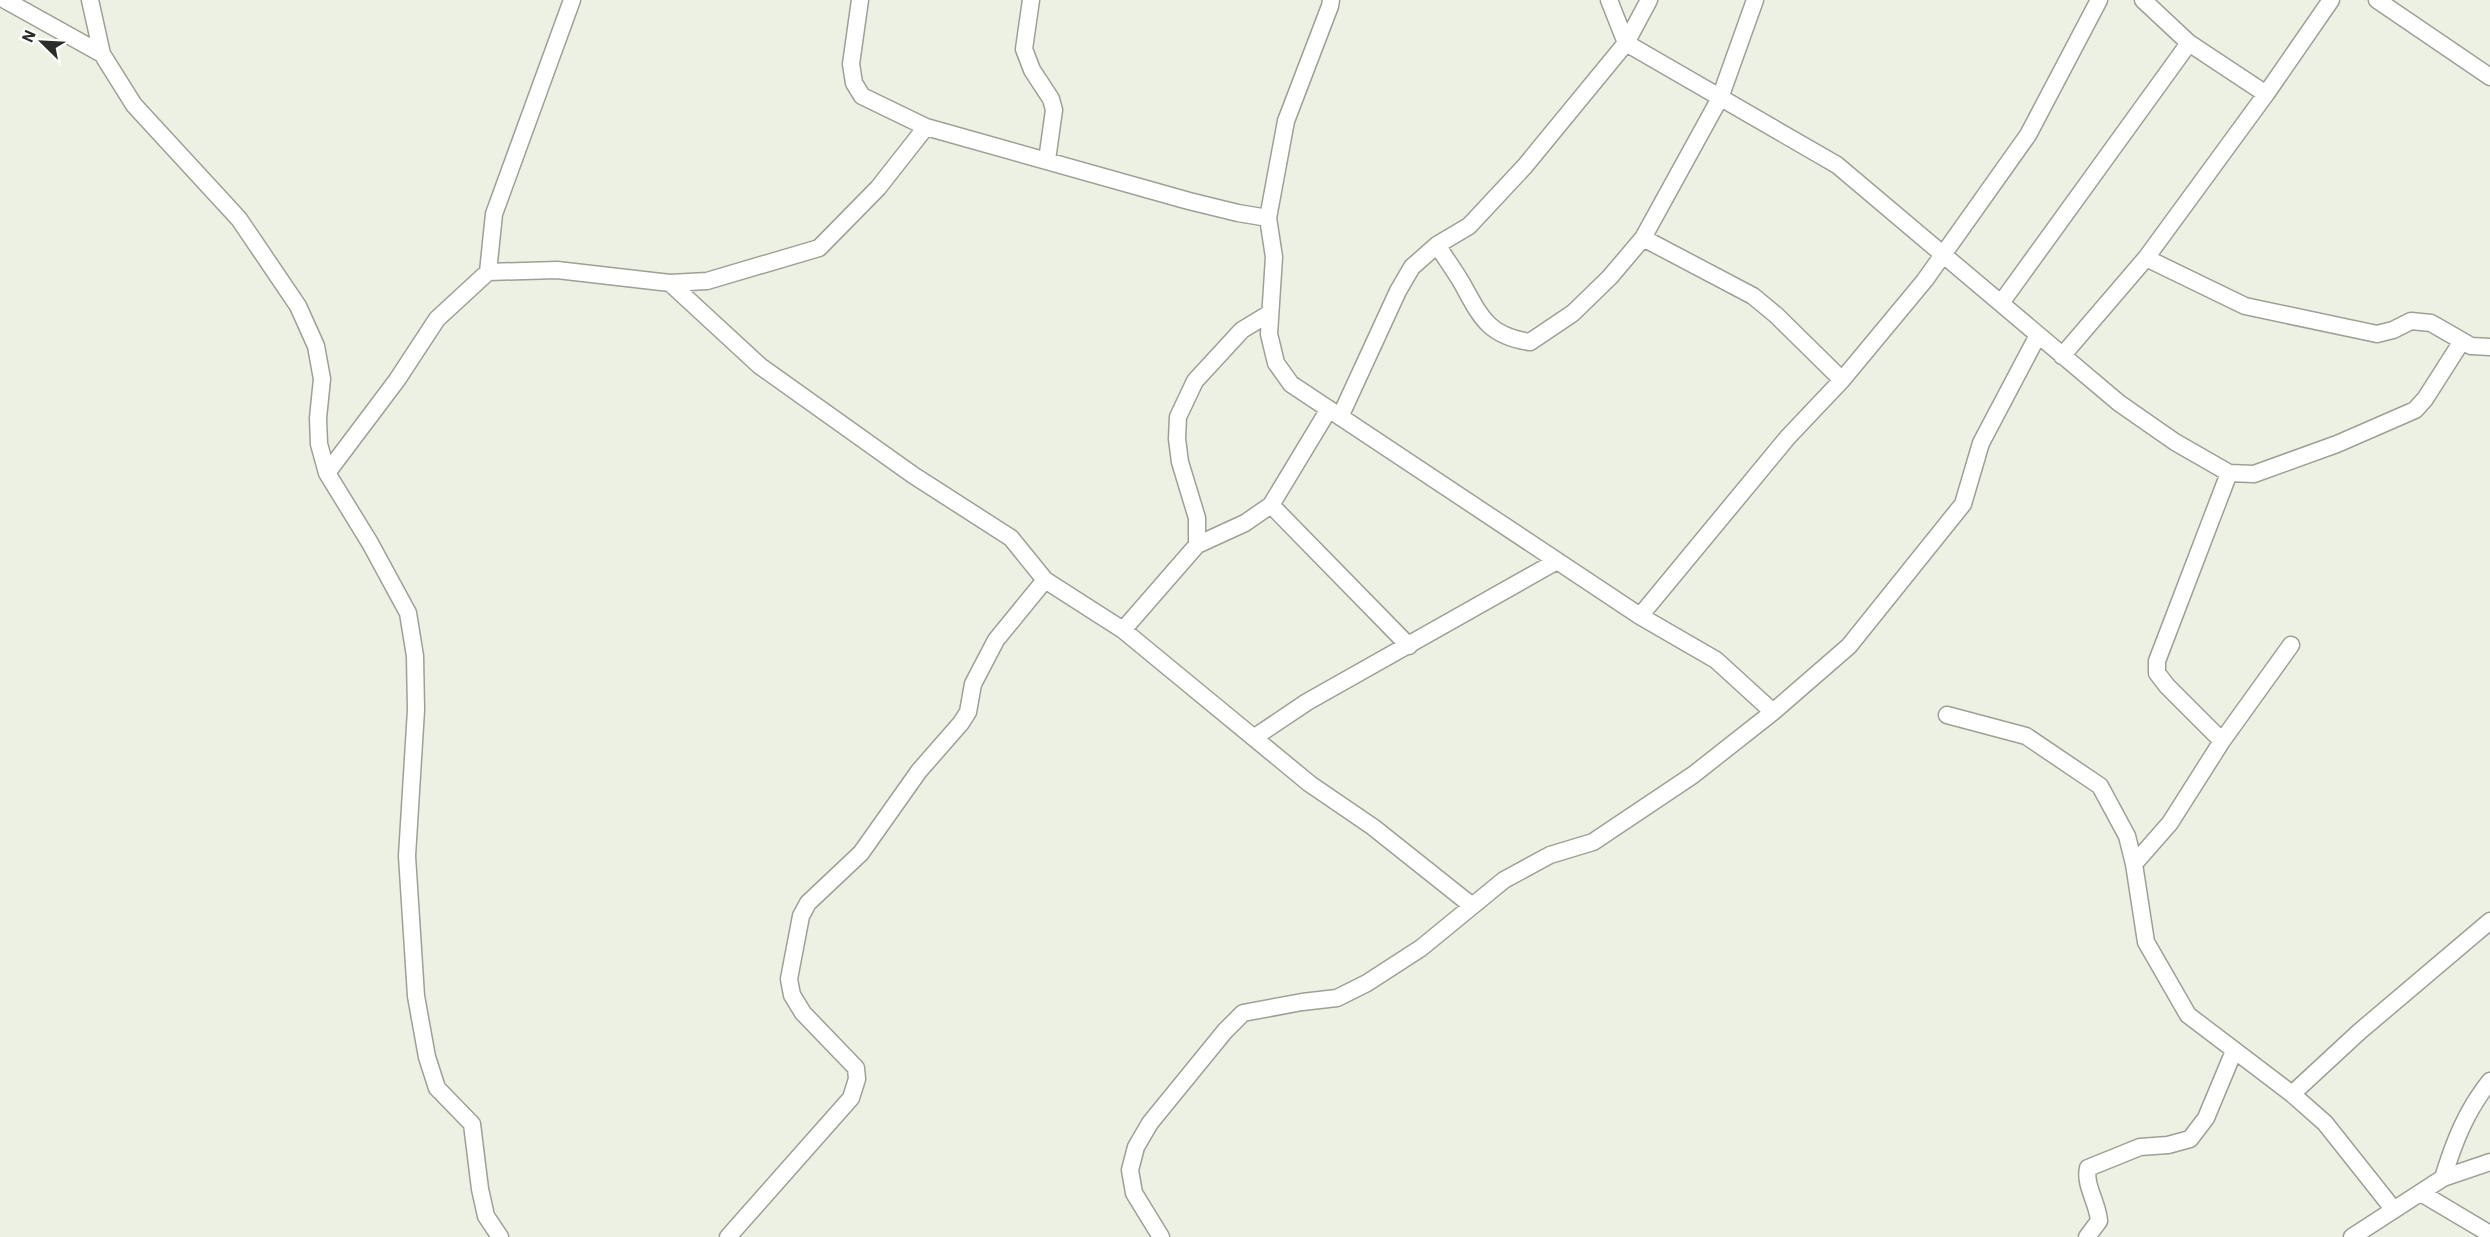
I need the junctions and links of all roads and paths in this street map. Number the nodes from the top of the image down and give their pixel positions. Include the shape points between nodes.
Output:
1 (4, 0) edge
2 (90, 0) edge
3 (572, 0) edge
4 (860, 0) edge
5 (1031, 0) edge
6 (1331, 0) edge
7 (1609, 0) edge
8 (1649, 0) edge
9 (1755, 0) edge
10 (2099, 0) edge
11 (2143, 0) edge
12 (2331, 0) edge
13 (2377, 0) edge
14 (1626, 43) junction
15 (2189, 43) junction
16 (102, 54) junction
17 (2489, 74) edge
18 (2266, 94) junction
19 (1720, 98) junction
20 (926, 127) junction
21 (1047, 160) junction
22 (1268, 218) junction
23 (1643, 238) junction
24 (1437, 245) junction
25 (1943, 253) junction
26 (2146, 258) junction
27 (488, 272) junction
28 (670, 283) junction
29 (2001, 303) junction
30 (1270, 313) junction
31 (2038, 335) junction
32 (2462, 341) junction
33 (2490, 347) edge
34 (2062, 356) junction
35 (1842, 380) junction
36 (1335, 413) junction
37 (327, 473) junction
38 (2229, 473) junction
39 (1271, 505) junction
40 (1197, 545) junction
41 (1557, 561) junction
42 (1045, 580) junction
43 (1640, 616) junction
44 (1123, 630) junction
45 (2292, 645) dead end
46 (1409, 646) junction
47 (1773, 712) junction
48 (1947, 715) dead end
49 (1255, 737) junction
50 (2222, 741) junction
51 (2134, 864) junction
52 (1472, 905) junction
53 (2490, 921) edge
54 (2234, 1051) junction
55 (2490, 1081) edge
56 (2292, 1094) junction
57 (2490, 1162) edge
58 (2443, 1178) junction
59 (2421, 1193) junction
60 (2394, 1209) junction
61 (493, 1233) edge
62 (2490, 1234) edge
63 (728, 1237) edge
64 (1161, 1237) edge
65 (2086, 1237) edge
66 (2352, 1237) edge

1 - 16 street
2 - 16 street
3 - 27 street via 494,214
4 - 20 street via 851,64 854,83 862,96
5 - 21 street via 1024,49 1054,110
6 - 22 street via 1286,121
7 - 14 street
8 - 14 street
9 - 19 street
10 - 25 street via 2028,135
11 - 15 street
12 - 18 street
13 - 17 street
14 - 19 street
14 - 24 street via 1469,226
15 - 18 street
15 - 29 street
16 - 37 street via 134,105 239,219 298,306 316,346 322,379 319,444
18 - 26 street
19 - 23 street
19 - 25 street via 1837,165
20 - 21 street
20 - 28 street via 878,188 819,248 707,281
21 - 22 street via 1189,201
22 - 30 street via 1274,257
23 - 24 street via 1573,313 1530,342 1513,340 1485,322
23 - 35 street via 1753,297
24 - 36 street via 1412,267
25 - 29 street
25 - 35 street
26 - 32 street via 2245,306 2377,334 2411,321 2431,323
26 - 34 street
27 - 28 street via 557,270
27 - 37 street via 437,319
28 - 42 street via 760,366 913,475 1011,538
29 - 31 street
30 - 36 street via 1269,334 1276,363 1292,384
30 - 40 street via 1242,330 1195,381 1178,417 1180,462 1197,518
31 - 34 street
31 - 47 street via 1982,443 1963,504 1849,646
32 - 33 street via 2470,346
32 - 38 street via 2415,410 2254,474
34 - 38 street via 2119,403
35 - 43 street via 1788,437
36 - 39 street
36 - 41 street
37 - 61 street via 408,613 415,656 416,710 407,856 416,996 427,1058 437,1088 472,1124 480,1189
38 - 50 street via 2157,661 2157,673 2167,686
39 - 40 street via 1245,523
39 - 46 street
40 - 44 street
41 - 43 street
41 - 46 street
42 - 44 street
42 - 63 street via 996,640 974,684 968,712 961,723 920,771 861,853 808,903 801,916 789,979 792,995 803,1013 856,1068 857,1079 851,1098 834,1119
43 - 47 street via 1716,660
44 - 49 street
45 - 50 street
46 - 49 street via 1307,702
47 - 52 street via 1693,775 1593,842 1550,855 1504,880
48 - 51 street via 2026,736 2100,786 2127,836
49 - 52 street via 1310,784 1373,827
50 - 51 street via 2170,823
51 - 54 street via 2146,942 2188,1015
52 - 64 street via 1420,948 1367,983 1337,998 1243,1013 1225,1031 1150,1123 1136,1147 1130,1170 1134,1193
53 - 56 street
54 - 56 street
54 - 65 street via 2206,1118 2190,1139 2140,1147 2088,1168 2086,1176 2099,1221
55 - 58 street via 2474,1101 2456,1138
56 - 60 street via 2325,1123
57 - 58 street
58 - 59 street
59 - 60 street
59 - 62 street
60 - 66 street

